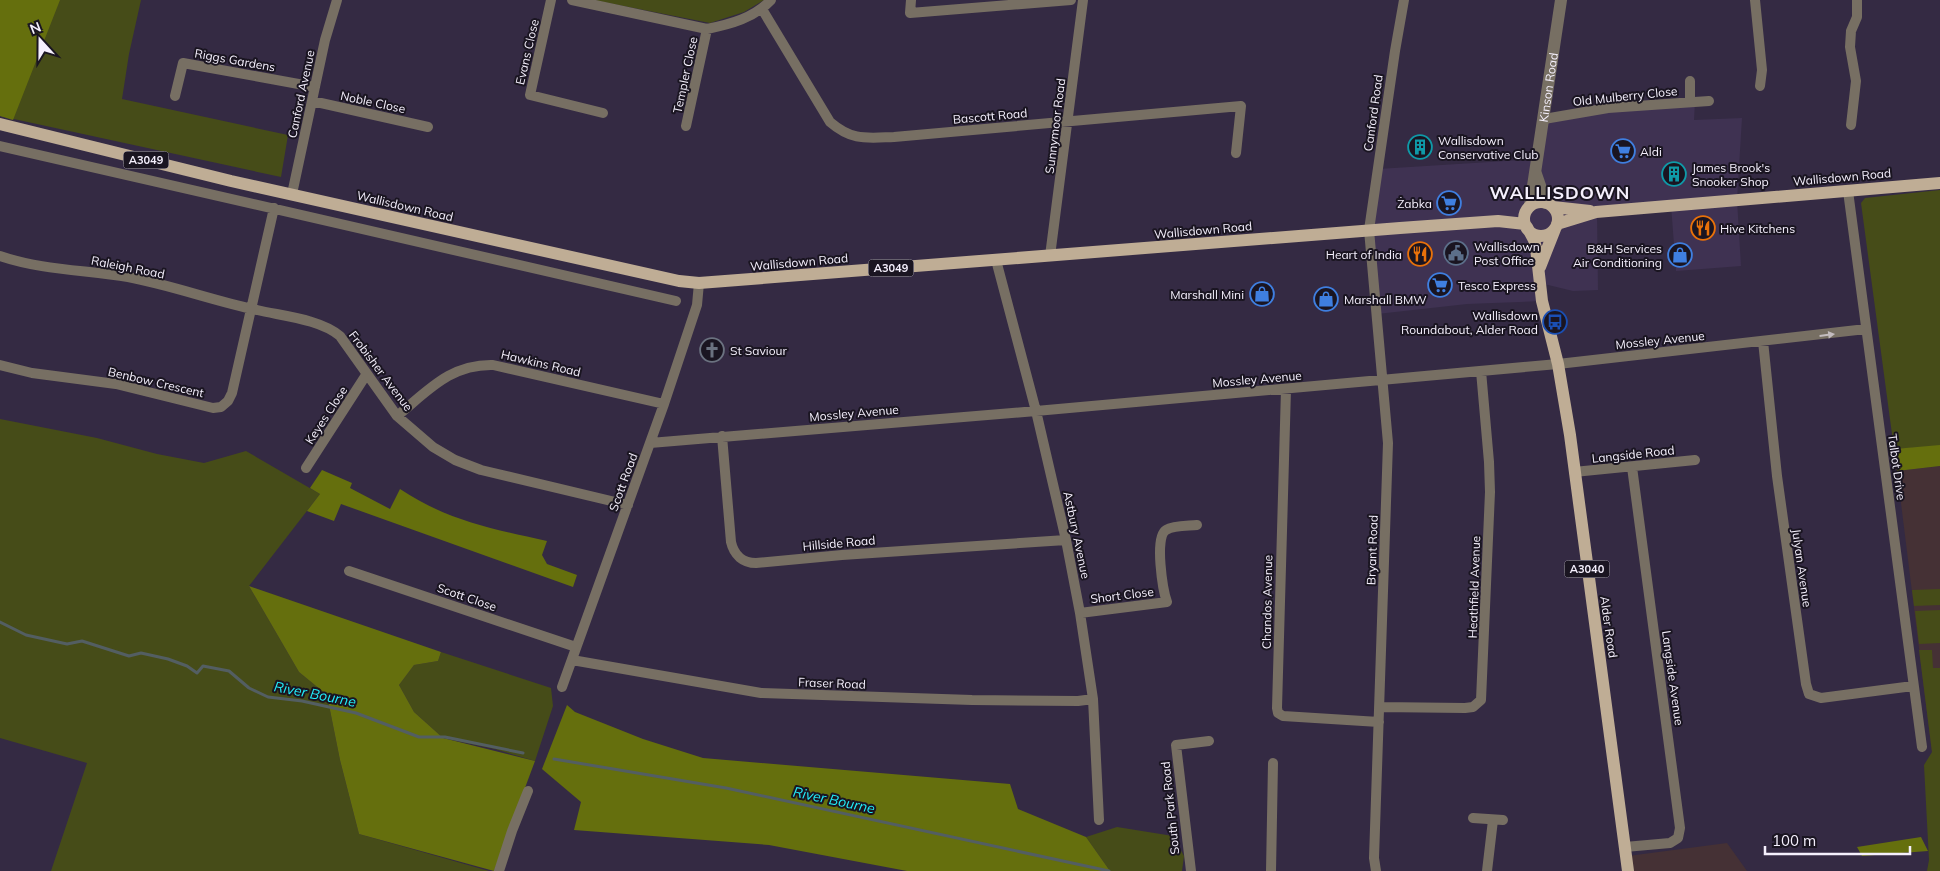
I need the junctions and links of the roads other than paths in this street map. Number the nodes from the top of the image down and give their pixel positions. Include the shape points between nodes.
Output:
1 (337, 0) edge
2 (551, 0) edge
3 (572, 0) edge
4 (771, 0) edge
5 (912, 0) edge
6 (1071, 0) edge
7 (1083, 0) edge
8 (1404, 0) edge
9 (1561, 0) edge
10 (1755, 0) edge
11 (1857, 0) edge
12 (762, 9) junction
13 (707, 29) junction
14 (1690, 81) dead end
15 (1760, 86) dead end
16 (315, 87) junction
17 (176, 96) dead end
18 (1709, 100) dead end
19 (312, 102) junction
20 (1690, 102) junction
21 (603, 113) dead end
22 (1544, 119) junction
23 (1068, 122) junction
24 (0, 124) edge
25 (1851, 125) dead end
26 (686, 126) dead end
27 (428, 127) dead end
28 (0, 146) edge
29 (1236, 153) dead end
30 (1536, 174) junction
31 (231, 181) junction
32 (1940, 183) edge
33 (1848, 191) junction
34 (292, 194) junction
35 (226, 198) junction
36 (1550, 205) junction
37 (274, 208) junction
38 (1596, 212) junction
39 (1527, 217) junction
40 (1556, 227) junction
41 (1369, 230) junction
42 (0, 256) edge
43 (1050, 256) junction
44 (996, 260) junction
45 (1539, 269) junction
46 (698, 283) junction
47 (676, 301) dead end
48 (251, 309) junction
49 (1866, 329) junction
50 (1763, 341) junction
51 (0, 364) edge
52 (1558, 364) junction
53 (1481, 371) junction
54 (366, 375) junction
55 (1384, 380) junction
56 (1286, 389) junction
57 (664, 404) junction
58 (1036, 411) junction
59 (397, 416) junction
60 (722, 436) junction
61 (650, 442) junction
62 (1695, 460) dead end
63 (1632, 467) junction
64 (306, 468) dead end
65 (1574, 472) junction
66 (628, 505) junction
67 (1197, 525) dead end
68 (1066, 540) junction
69 (349, 570) dead end
70 (1080, 613) junction
71 (576, 648) junction
72 (572, 660) junction
73 (1913, 686) junction
74 (562, 687) dead end
75 (1093, 699) junction
76 (1379, 707) junction
77 (1379, 722) junction
78 (1209, 741) dead end
79 (1922, 747) dead end
80 (1273, 763) dead end
81 (528, 791) dead end
82 (1473, 818) dead end
83 (1100, 820) dead end
84 (1625, 848) junction
85 (499, 871) edge
86 (1191, 871) edge
87 (1271, 871) edge
88 (1376, 871) edge
89 (1487, 871) edge
90 (1628, 871) edge

1 - 16 street, Canford Avenue
2 - 21 street, Evans Close via 530,95
3 - 13 street
4 - 12 street
5 - 6 street via 910,13
7 - 23 street, Sunnymoor Road
8 - 41 street, Canford Road
9 - 22 street, Kinson Road
10 - 15 street via 1762,70
11 - 25 street via 1857,17 1851,31 1850,47 1856,81
12 - 13 street via 738,21
12 - 23 street, Bascott Road via 830,122 841,132 864,139
13 - 26 street, Templer Close
14 - 20 street
16 - 17 street, Riggs Gardens via 183,63
16 - 19 street, Canford Avenue
18 - 20 street, Old Mulberry Close
19 - 27 street, Noble Close
19 - 34 street, Canford Avenue
20 - 22 street, Old Mulberry Close via 1608,108
22 - 30 street, Kinson Road
23 - 29 street, Bascott Road via 1241,106
23 - 43 street, Sunnymoor Road
24 - 31 main road, Wallisdown Road / A3049
28 - 35 street
30 - 36 street, Kinson Road
30 - 39 street, Kinson Road
31 - 34 main road, Wallisdown Road / A3049
31 - 35 street
32 - 33 main road, Wallisdown Road
33 - 38 main road, Wallisdown Road
33 - 49 street, Talbot Drive
34 - 46 main road, Wallisdown Road / A3049
35 - 37 street
36 - 38 main road, Wallisdown Road
36 - 39 main road via 1535,203
36 - 40 main road via 1558,215
37 - 47 street
37 - 48 street, Benbow Crescent
38 - 40 main road, Wallisdown Road
39 - 40 main road via 1538,236 1548,234
39 - 41 main road, Wallisdown Road / A3049
39 - 45 main road, Alder Road / A3040
40 - 45 main road, Alder Road / A3040
41 - 43 main road, Wallisdown Road / A3049
41 - 55 street, Bryant Road
42 - 48 street, Raleigh Road via 34,265 130,278
43 - 44 main road, Wallisdown Road / A3049
44 - 46 main road, Wallisdown Road / A3049
44 - 58 street, Astbury Avenue
45 - 52 main road, Alder Road / A3040 via 1542,301
46 - 57 street, Scott Road via 697,305
48 - 51 street, Benbow Crescent via 232,393 221,407 204,406 116,384 32,373
48 - 54 street, Frobisher Avenue via 332,329
50 -> 49 street, Mossley Avenue
49 - 73 street, Talbot Drive
50 - 52 street, Mossley Avenue
50 - 73 street, Julyan Avenue via 1777,476 1809,694 1821,698
52 - 53 street, Mossley Avenue
52 - 65 main road, Alder Road / A3040
53 - 55 street, Mossley Avenue
53 - 76 street, Heathfield Avenue via 1490,492 1482,700 1473,707 1465,708
54 - 59 street, Frobisher Avenue
54 - 64 street, Keyes Close
55 - 56 street, Mossley Avenue
55 - 76 street, Bryant Road via 1388,461
56 - 58 street, Mossley Avenue
56 - 77 street, Chandos Avenue via 1278,713 1283,716
57 - 59 street, Hawkins Road via 493,365 481,365 448,375
57 - 61 street, Scott Road
58 - 60 street, Mossley Avenue
58 - 68 street, Astbury Avenue
59 - 66 street, Frobisher Avenue via 433,447 455,460 481,470
60 - 61 street, Mossley Avenue
60 - 68 street, Hillside Road via 731,542 737,555 746,562
61 - 66 street, Scott Road
62 - 63 street, Langside Road
63 - 65 street, Langside Road
63 - 84 street, Langside Avenue via 1680,828 1678,838 1670,843
65 - 84 main road, Alder Road / A3040
66 - 71 street, Scott Road
67 - 70 street, Short Close via 1165,530 1162,534 1161,583 1166,602
68 - 70 street, Astbury Avenue
69 - 71 street, Scott Close
70 - 75 street, Astbury Avenue
71 - 72 street, Scott Road
72 - 74 street, Scott Road
72 - 75 street, Fraser Road via 761,693 972,700
73 - 79 street, Talbot Drive
75 - 83 street, Astbury Avenue
76 - 77 street, Bryant Road
77 - 88 street, Bryant Road
78 - 86 street, South Park Road via 1176,745
80 - 87 street
81 - 85 street
82 - 89 street via 1498,820
84 - 90 main road, Alder Road / A3040

